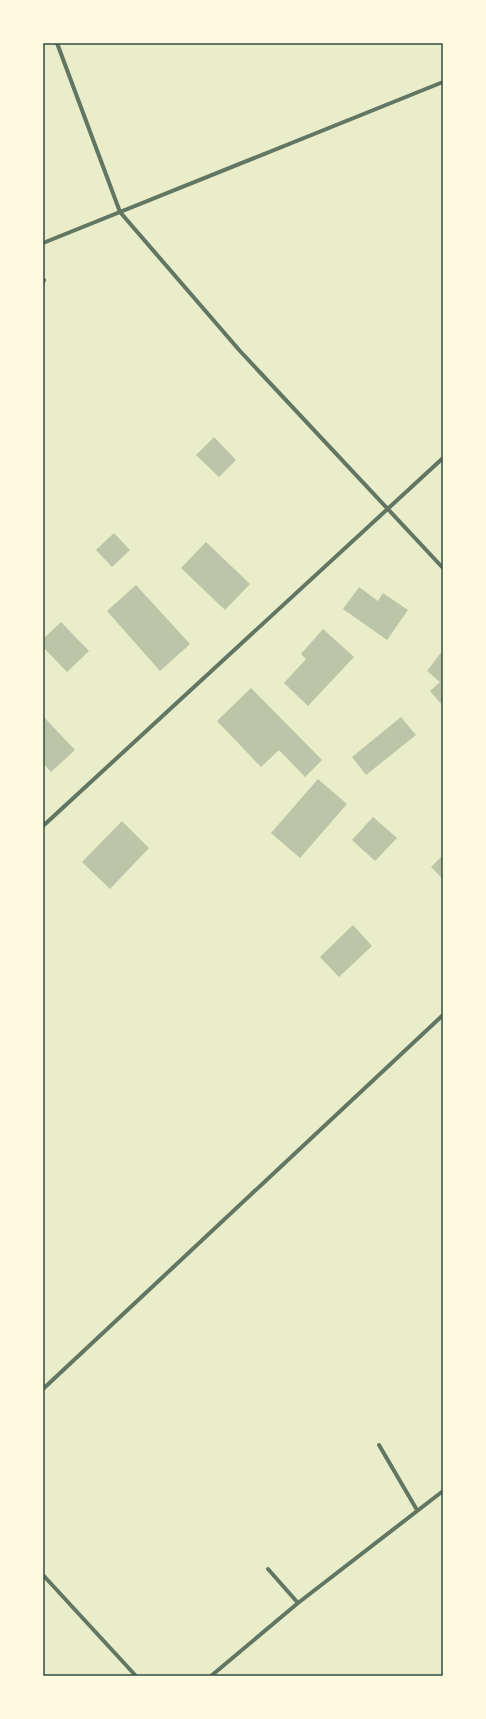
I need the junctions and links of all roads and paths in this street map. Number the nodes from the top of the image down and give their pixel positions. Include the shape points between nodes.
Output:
1 (57, 43) edge
2 (443, 82) edge
3 (120, 212) junction
4 (43, 243) edge
5 (443, 458) edge
6 (388, 508) junction
7 (443, 568) edge
8 (43, 826) edge
9 (443, 1015) edge
10 (43, 1389) edge
11 (379, 1445) dead end
12 (443, 1491) edge
13 (417, 1510) junction
14 (268, 1569) dead end
15 (43, 1575) edge
16 (298, 1603) junction
17 (136, 1676) edge
18 (211, 1676) edge

1 - 3 street
2 - 3 street
3 - 4 street
3 - 6 street via 240,351
5 - 6 street
6 - 7 street
6 - 8 street
9 - 10 street
11 - 13 street
12 - 13 street
13 - 16 street
14 - 16 street
15 - 17 street
16 - 18 street

